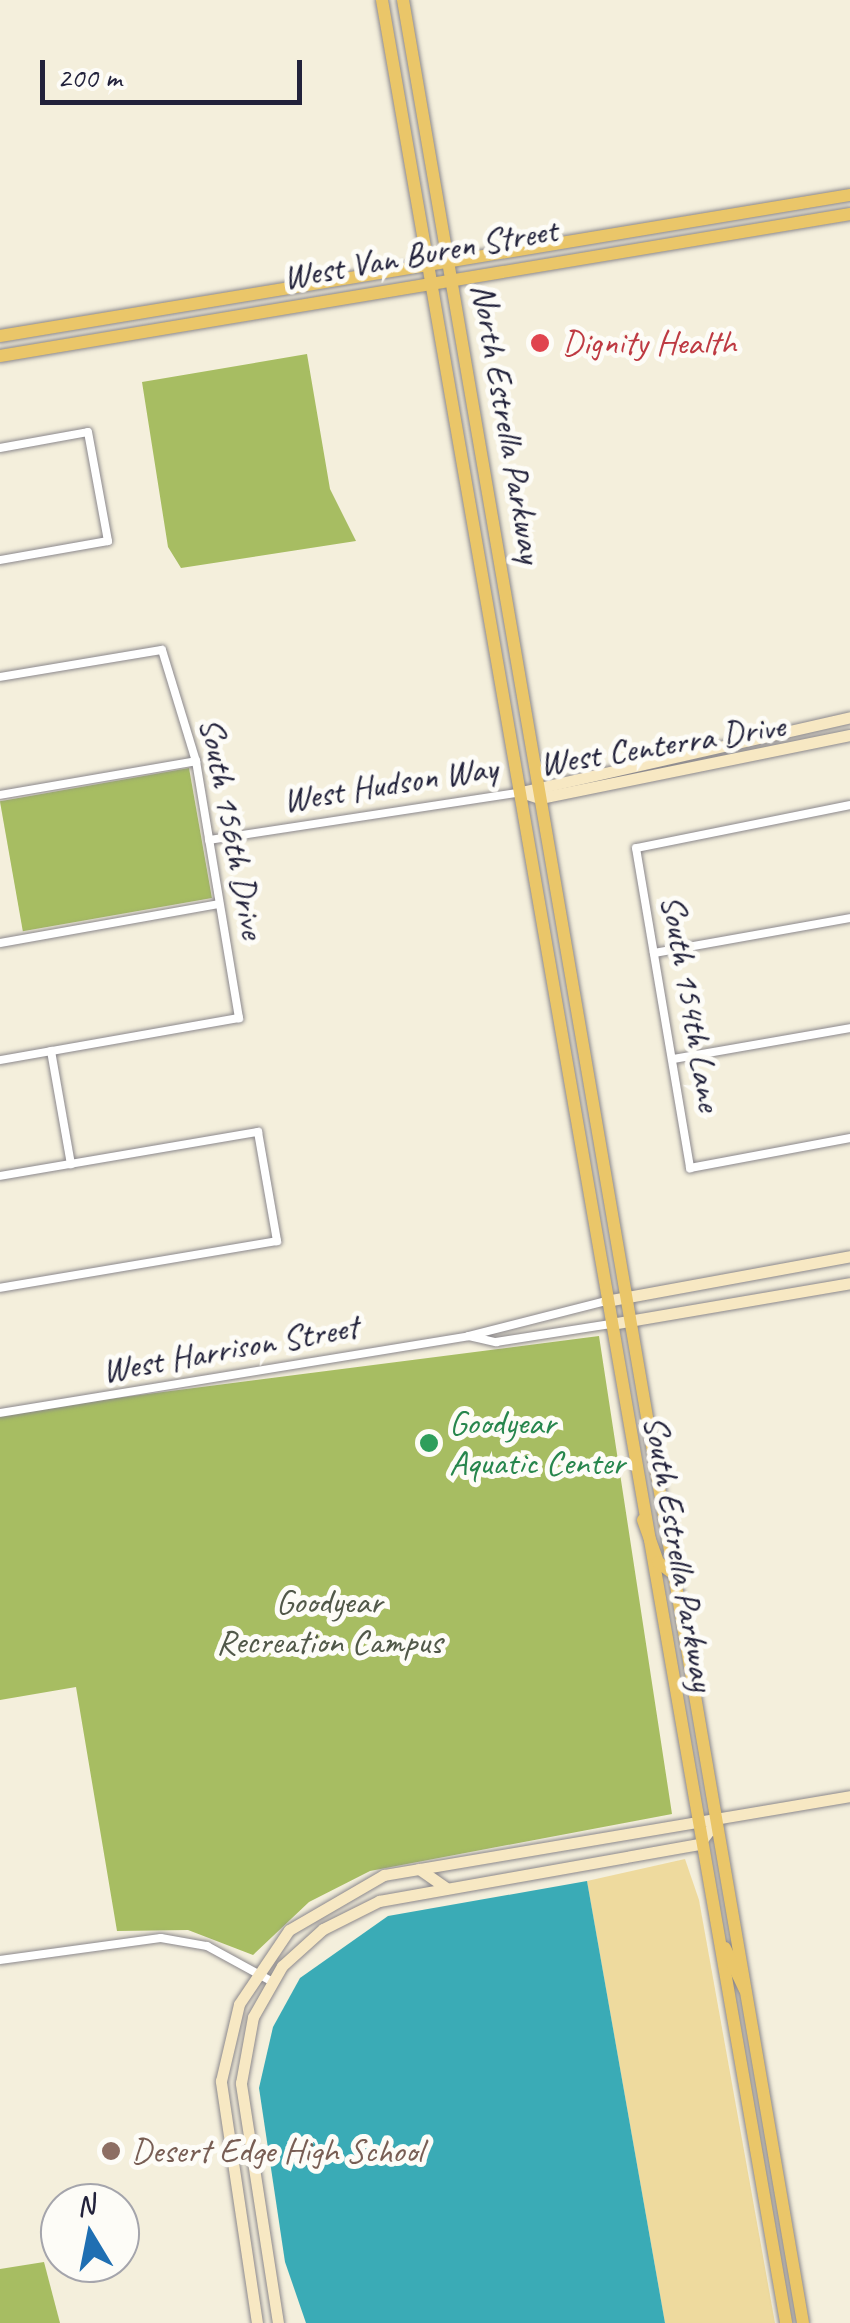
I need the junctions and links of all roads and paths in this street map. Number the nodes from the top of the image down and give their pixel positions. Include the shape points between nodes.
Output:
1 (382, 0) edge
2 (404, 0) edge
3 (850, 195) edge
4 (850, 214) edge
5 (685, 222) junction
6 (688, 240) junction
7 (448, 261) junction
8 (427, 265) junction
9 (452, 279) junction
10 (430, 283) junction
11 (179, 306) junction
12 (182, 325) junction
13 (0, 336) edge
14 (0, 356) edge
15 (0, 448) edge
16 (494, 527) junction
17 (474, 530) junction
18 (0, 560) edge
19 (0, 677) edge
20 (850, 717) edge
21 (822, 728) junction
22 (850, 735) edge
23 (827, 743) junction
24 (196, 761) junction
25 (537, 781) junction
26 (521, 792) junction
27 (0, 795) edge
28 (540, 798) junction
29 (850, 806) edge
30 (209, 840) junction
31 (219, 904) junction
32 (850, 918) edge
33 (0, 942) edge
34 (654, 953) junction
35 (850, 1028) edge
36 (51, 1051) junction
37 (0, 1060) edge
38 (674, 1060) junction
39 (850, 1138) edge
40 (71, 1164) junction
41 (0, 1176) edge
42 (850, 1256) edge
43 (770, 1272) junction
44 (850, 1283) edge
45 (0, 1288) edge
46 (628, 1296) junction
47 (774, 1297) junction
48 (606, 1300) junction
49 (632, 1320) junction
50 (611, 1324) junction
51 (469, 1336) junction
52 (0, 1413) edge
53 (642, 1518) junction
54 (676, 1576) junction
55 (850, 1796) edge
56 (718, 1819) junction
57 (695, 1822) junction
58 (698, 1844) junction
59 (419, 1869) junction
60 (446, 1888) junction
61 (713, 1924) junction
62 (0, 1960) edge
63 (255, 1970) junction
64 (271, 1981) junction
65 (745, 1990) junction
66 (740, 2066) junction
67 (221, 2081) junction
68 (247, 2146) junction
69 (258, 2323) edge
70 (278, 2323) edge
71 (786, 2323) edge
72 (803, 2323) edge

1 - 8 main road, North Estrella Parkway
2 - 7 main road, North Estrella Parkway
3 - 5 main road, West Van Buren Street
4 - 6 main road, West Van Buren Street
5 - 6 main road
5 - 7 main road, West Van Buren Street
6 - 9 main road, West Van Buren Street
7 - 8 main road, West Van Buren Street
7 - 9 main road, North Estrella Parkway
8 - 10 main road, North Estrella Parkway
8 - 11 main road, West Van Buren Street
9 - 10 main road, West Van Buren Street
9 - 16 main road, North Estrella Parkway
10 - 12 main road, West Van Buren Street
10 - 17 main road, North Estrella Parkway
11 - 12 main road
11 - 13 main road, West Van Buren Street
12 - 14 main road, West Van Buren Street
15 - 18 street via 88,432 108,541
16 - 17 main road
16 - 25 main road, North Estrella Parkway
17 - 26 main road, North Estrella Parkway
19 - 24 street, South 156th Drive via 162,650
20 - 21 street, West Centerra Drive
21 - 23 street
21 - 25 street, West Centerra Drive
22 - 23 street, West Centerra Drive
23 - 28 street, West Centerra Drive
24 - 27 street
24 - 30 street, South 156th Drive
25 - 26 street, West Centerra Drive
25 - 28 main road, North Estrella Parkway
26 - 28 street, West Centerra Drive
26 - 30 street, West Hudson Way
26 - 48 main road, South Estrella Parkway
28 - 46 main road, South Estrella Parkway
29 - 34 street, South 154th Lane via 636,848
30 - 31 street, South 156th Drive
31 - 33 street
31 - 36 street, South 156th Drive via 240,1018
32 - 34 street
34 - 38 street, South 154th Lane
35 - 38 street
36 - 37 street
36 - 40 street
38 - 39 street, South 154th Lane via 690,1168
40 - 41 street
40 - 45 street via 258,1132 278,1241
42 - 43 street, West Harrison Street
43 - 46 street, West Harrison Street
43 - 47 street
44 - 47 street, West Harrison Street
46 - 48 street, West Harrison Street
46 - 49 main road, South Estrella Parkway
47 - 49 street, West Harrison Street
48 - 50 main road, South Estrella Parkway
48 - 51 street, West Harrison Street
49 - 50 street, West Harrison Street
49 - 54 main road, South Estrella Parkway
50 - 51 street, West Harrison Street via 496,1342
50 - 53 main road, South Estrella Parkway
51 - 52 street, West Harrison Street
53 - 54 main road via 658,1562
53 - 57 main road, South Estrella Parkway
54 - 56 main road, South Estrella Parkway
55 - 56 street
56 - 57 street
56 - 58 street
56 - 65 main road, South Estrella Parkway
57 - 58 main road, South Estrella Parkway
57 - 59 street
58 - 60 street
58 - 61 main road, South Estrella Parkway
59 - 60 street
59 - 63 street via 315,1908
60 - 64 street via 353,1911
61 - 65 main road
61 - 66 main road, South Estrella Parkway
62 - 63 street via 149,1937 207,1946
63 - 64 street
63 - 67 street
64 - 68 street via 243,2054
65 - 66 main road
65 - 72 main road, South Estrella Parkway
66 - 71 main road, South Estrella Parkway
67 - 68 street
67 - 69 street
68 - 70 street

